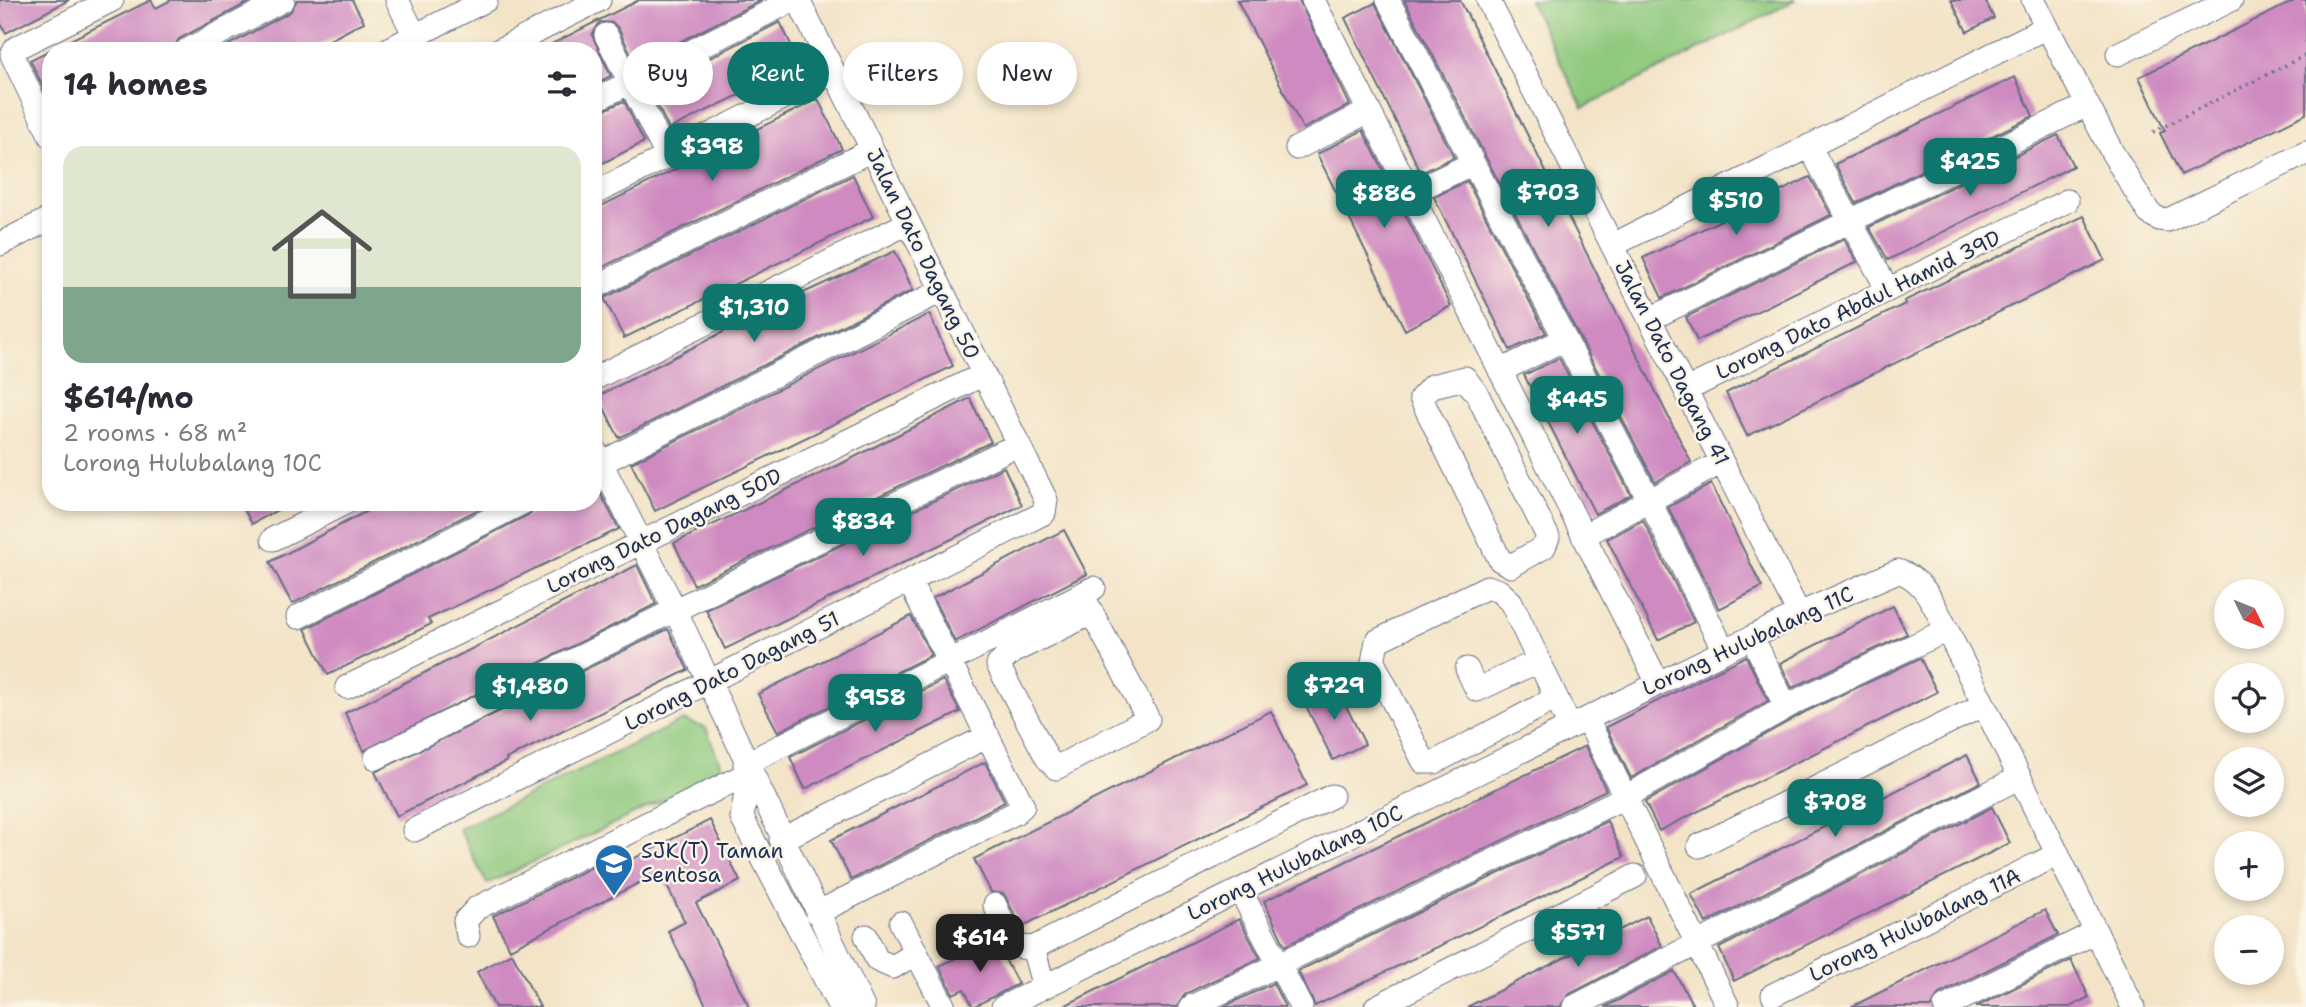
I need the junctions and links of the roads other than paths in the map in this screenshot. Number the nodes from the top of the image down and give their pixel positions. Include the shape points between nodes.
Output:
1 (112, 0) edge
2 (283, 0) edge
3 (397, 0) edge
4 (486, 0) edge
5 (599, 0) edge
6 (793, 0) edge
7 (798, 0) edge
8 (1313, 0) edge
9 (1388, 0) edge
10 (1488, 0) edge
11 (2033, 0) edge
12 (2231, 0) edge
13 (2047, 27) junction
14 (606, 34) dead end
15 (415, 36) junction
16 (203, 42) edge
17 (403, 42) edge
18 (516, 42) edge
19 (710, 42) edge
20 (2118, 54) dead end
21 (623, 68) edge
22 (834, 72) junction
23 (623, 86) edge
24 (602, 96) edge
25 (2087, 104) junction
26 (642, 105) edge
27 (1369, 111) junction
28 (42, 115) edge
29 (1809, 146) junction
30 (1297, 148) dead end
31 (872, 150) junction
32 (2306, 153) edge
33 (667, 156) junction
34 (1473, 163) junction
35 (602, 189) edge
36 (1410, 193) junction
37 (2067, 201) dead end
38 (1849, 219) junction
39 (42, 223) edge
40 (908, 223) junction
41 (0, 244) edge
42 (1613, 245) junction
43 (602, 284) edge
44 (1888, 290) junction
45 (941, 291) junction
46 (1650, 319) junction
47 (1565, 339) junction
48 (1499, 368) junction
49 (602, 375) edge
50 (982, 375) junction
51 (1465, 378) junction
52 (1686, 390) junction
53 (1017, 446) junction
54 (602, 456) edge
55 (1722, 462) junction
56 (602, 470) edge
57 (1649, 500) junction
58 (1046, 508) joint
59 (329, 511) edge
60 (505, 511) edge
61 (1583, 536) junction
62 (273, 539) dead end
63 (641, 542) junction
64 (909, 581) junction
65 (1089, 598) junction
66 (675, 610) junction
67 (1799, 614) junction
68 (298, 617) dead end
69 (1947, 630) junction
70 (1752, 637) junction
71 (1724, 651) junction
72 (1538, 661) junction
73 (950, 662) junction
74 (1466, 668) dead end
75 (708, 684) junction
76 (1658, 684) junction
77 (347, 687) dead end
78 (1556, 698) junction
79 (1983, 705) junction
80 (1786, 707) junction
81 (1578, 723) junction
82 (988, 736) junction
83 (376, 758) dead end
84 (747, 769) junction
85 (2020, 777) junction
86 (1332, 796) dead end
87 (1626, 797) junction
88 (414, 830) dead end
89 (781, 840) junction
90 (1699, 846) dead end
91 (2058, 854) junction
92 (1635, 876) dead end
93 (1240, 890) junction
94 (995, 905) dead end
95 (817, 913) junction
96 (901, 923) dead end
97 (2096, 932) junction
98 (468, 936) dead end
99 (866, 936) dead end
100 (1697, 944) junction
101 (1032, 948) junction
102 (916, 953) junction
103 (1278, 963) junction
104 (1044, 986) junction
105 (1773, 995) dead end
106 (842, 1007) edge
107 (863, 1007) edge
108 (944, 1007) edge
109 (1003, 1007) edge
110 (1192, 1007) edge
111 (1301, 1007) edge
112 (1376, 1007) edge
113 (1574, 1007) edge
114 (1728, 1007) edge
115 (1945, 1007) edge
116 (2133, 1007) edge

1 - 28 street via 16,48 14,63
2 - 16 street
3 - 15 street
4 - 15 street
5 - 18 street
6 - 19 street
7 - 22 street, Jalan Dato Dagang 50
8 - 27 street
9 - 34 street
10 - 42 street, Jalan Dato Dagang 41
11 - 13 street
12 - 20 street
13 - 25 street
13 - 29 street
14 - 21 street
15 - 17 street
22 - 31 street, Jalan Dato Dagang 50
22 - 33 street
23 - 24 street
25 - 32 street via 2143,203 2159,219 2168,220
25 - 38 street
26 - 33 street
27 - 30 street
27 - 36 street
29 - 38 street
29 - 42 street
31 - 40 street, Jalan Dato Dagang 50
31 - 43 street
33 - 35 street
34 - 36 street
34 - 47 street
36 - 48 street
37 - 44 street, Lorong Dato Abdul Hamid 39D
38 - 44 street
38 - 46 street
39 - 41 street
40 - 45 street, Jalan Dato Dagang 50
40 - 49 street
42 - 46 street, Jalan Dato Dagang 41
44 - 52 street, Lorong Dato Abdul Hamid 39D
45 - 50 street, Jalan Dato Dagang 50
45 - 54 street
46 - 52 street, Jalan Dato Dagang 41
47 - 48 street
47 - 57 street
48 - 51 street
48 - 61 street
50 - 53 street, Jalan Dato Dagang 50
50 - 63 street, Lorong Dato Dagang 50D
51 - 51 street via 1548,537 1544,547 1511,566 1500,560 1421,398 1432,386
52 - 55 street, Jalan Dato Dagang 41
53 - 58 street, Jalan Dato Dagang 50
53 - 66 street
55 - 57 street
55 - 67 street, Jalan Dato Dagang 41
56 - 63 street
57 - 61 street
57 - 71 street
58 - 64 street, Lorong Dato Dagang 51
59 - 62 street
60 - 68 street
61 - 76 street
63 - 66 street
63 - 77 street, Lorong Dato Dagang 50D
64 - 73 street
64 - 75 street, Lorong Dato Dagang 51
65 - 65 street via 1147,719 1056,768 998,664
65 - 73 street
66 - 75 street
66 - 83 street
67 - 69 street, Lorong Hulubalang 11C via 1898,571 1920,583
67 - 70 street, Lorong Hulubalang 11C
69 - 79 street
69 - 80 street
70 - 71 street, Lorong Hulubalang 11C
70 - 80 street
71 - 76 street, Lorong Hulubalang 11C
72 - 74 street via 1477,690
72 - 78 street
72 - 78 street via 1511,602 1487,587 1377,641 1373,662 1424,762 1435,762
73 - 82 street
73 - 84 street
75 - 84 street
75 - 88 street, Lorong Dato Dagang 51
76 - 81 street, Lorong Hulubalang 11C
78 - 81 street
79 - 85 street
79 - 90 street
80 - 87 street
81 - 87 street
81 - 93 street, Lorong Hulubalang 10C
82 - 89 street
82 - 95 street via 1024,806
84 - 89 street
84 - 98 street via 477,908 465,920
84 - 106 street via 742,818
85 - 91 street
85 - 100 street
86 - 101 street
87 - 100 street
87 - 103 street
89 - 95 street
91 - 97 street
91 - 105 street, Lorong Hulubalang 11A
92 - 112 street
93 - 103 street
93 - 104 street, Lorong Hulubalang 10C
94 - 101 street via 1007,933 1020,947
95 - 107 street
96 - 102 street
97 - 115 street
97 - 116 street
99 - 102 street via 877,960 892,967
100 - 113 street
100 - 114 street
101 - 104 street
102 - 108 street
103 - 110 street
103 - 111 street
104 - 109 street, Lorong Hulubalang 10C

